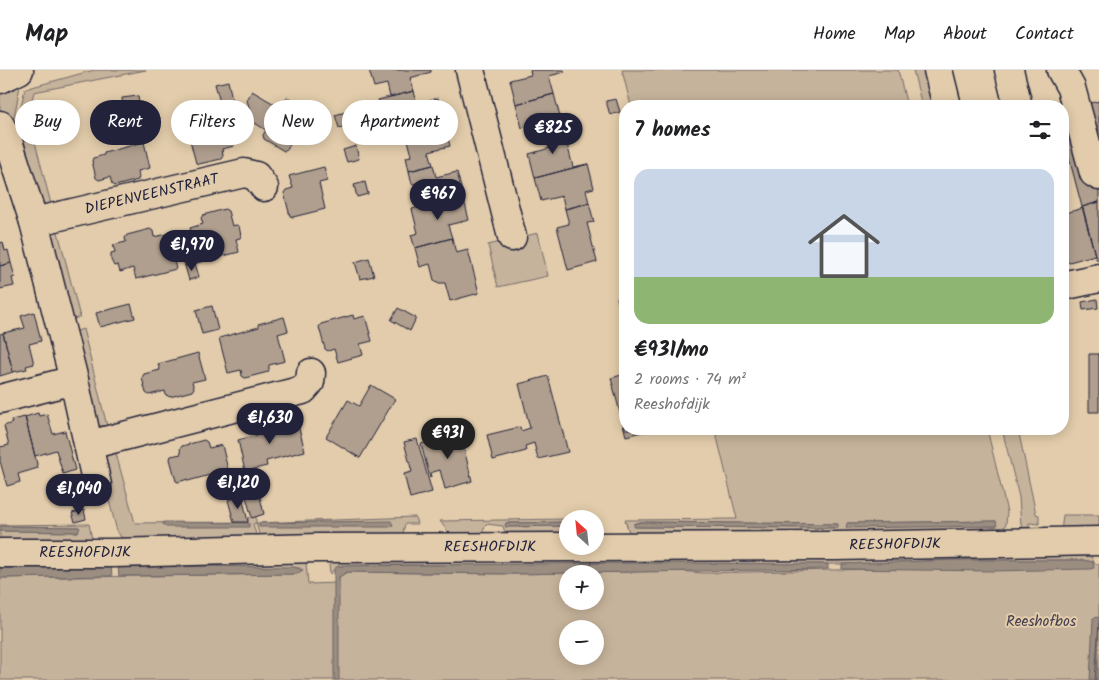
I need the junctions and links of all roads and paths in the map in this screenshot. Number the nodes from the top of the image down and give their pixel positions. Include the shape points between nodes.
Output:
1 (19, 70) edge
2 (470, 70) edge
3 (938, 70) edge
4 (1009, 70) edge
5 (1061, 70) edge
6 (0, 79) edge
7 (946, 100) edge
8 (1016, 100) edge
9 (0, 126) edge
10 (1099, 176) edge
11 (264, 187) dead end
12 (34, 222) junction
13 (512, 237) dead end
14 (1099, 278) edge
15 (1069, 284) edge
16 (311, 373) dead end
17 (74, 380) junction
18 (0, 399) edge
19 (89, 445) junction
20 (97, 485) dead end
21 (1099, 541) edge
22 (0, 553) edge

1 - 6 street
2 - 13 street
3 - 7 street
4 - 8 street
5 - 10 street via 1071,88 1094,174
9 - 12 street via 7,138
11 - 12 street, DIEPENVEENSTRAAT via 256,176 244,173
12 - 17 street
14 - 15 street
16 - 19 street via 310,382 303,390
17 - 18 street
17 - 19 street
19 - 20 street
21 - 22 street, REESHOFDIJK

